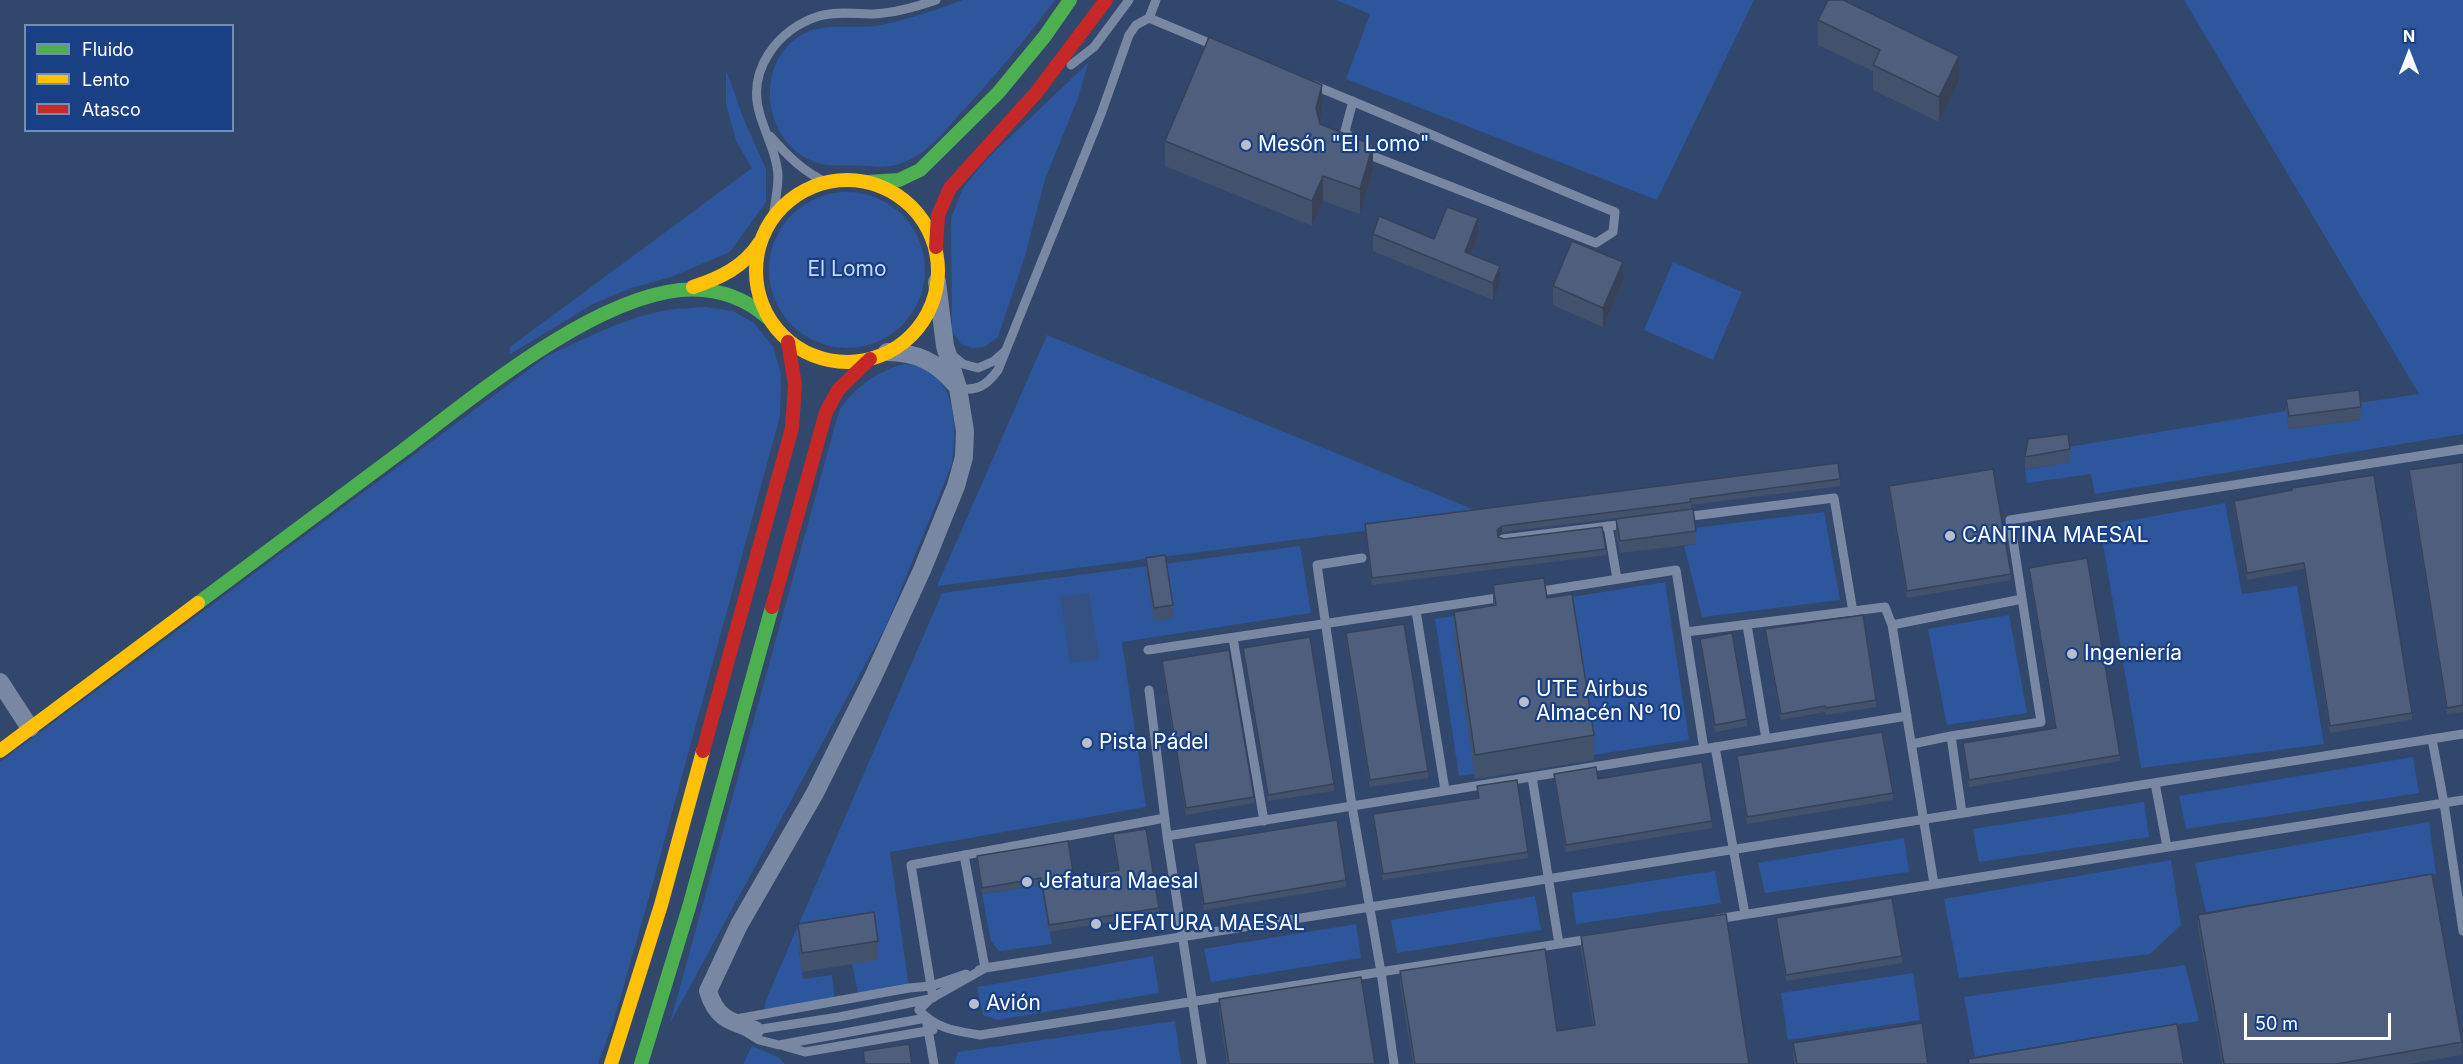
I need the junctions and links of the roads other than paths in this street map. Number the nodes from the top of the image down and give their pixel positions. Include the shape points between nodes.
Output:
1 (936, 0) edge
2 (1070, 0) edge
3 (1106, 0) edge
4 (1129, 0) edge
5 (1155, 0) edge
6 (1149, 18) junction
7 (1224, 49) edge
8 (1299, 79) edge
9 (1036, 93) junction
10 (1353, 101) junction
11 (767, 133) junction
12 (864, 182) junction
13 (828, 183) junction
14 (773, 217) junction
15 (762, 239) junction
16 (938, 262) junction
17 (937, 282) junction
18 (674, 293) junction
19 (768, 318) junction
20 (788, 342) junction
21 (945, 346) junction
22 (1008, 348) junction
23 (879, 356) junction
24 (958, 388) junction
25 (2463, 449) edge
26 (1679, 518) edge
27 (1632, 523) edge
28 (1608, 526) junction
29 (1503, 539) edge
30 (1362, 558) dead end
31 (1617, 579) junction
32 (1523, 594) edge
33 (1511, 596) edge
34 (2022, 599) junction
35 (1416, 611) junction
36 (1853, 612) junction
37 (1326, 625) junction
38 (1747, 625) junction
39 (1892, 625) junction
40 (1686, 632) junction
41 (1233, 638) junction
42 (1148, 650) dead end
43 (0, 682) edge
44 (1149, 690) dead end
45 (1907, 716) junction
46 (30, 728) junction
47 (2463, 734) edge
48 (1951, 736) junction
49 (1766, 739) junction
50 (2432, 739) junction
51 (1912, 744) junction
52 (1715, 747) junction
53 (1704, 749) junction
54 (0, 751) edge
55 (1532, 777) junction
56 (2155, 783) junction
57 (1445, 790) junction
58 (2463, 800) edge
59 (2444, 803) junction
60 (1352, 806) junction
61 (1962, 813) junction
62 (1165, 818) junction
63 (1924, 819) junction
64 (1264, 821) junction
65 (1167, 836) junction
66 (2167, 847) junction
67 (1734, 849) junction
68 (963, 855) junction
69 (1550, 879) junction
70 (1934, 884) junction
71 (1369, 907) junction
72 (1745, 914) junction
73 (1711, 920) edge
74 (2463, 931) edge
75 (1181, 936) junction
76 (1606, 936) edge
77 (1559, 944) junction
78 (985, 968) junction
79 (1381, 972) junction
80 (932, 986) junction
81 (932, 999) junction
82 (1193, 1002) junction
83 (926, 1018) junction
84 (728, 1020) junction
85 (942, 1028) junction
86 (755, 1030) joint
87 (779, 1045) junction
88 (611, 1064) edge
89 (641, 1064) edge
90 (934, 1064) edge
91 (1202, 1064) edge
92 (1394, 1064) edge

1 - 11 lane via 876,14 821,16 795,26 774,44 757,83 759,113
2 - 12 main road via 1046,36 998,93 920,170 899,180
3 - 9 main road
4 - 9 lane via 1094,47
5 - 6 lane
6 - 7 lane
6 - 22 lane via 1136,25 1129,35
8 - 10 lane
9 - 16 main road via 950,188 936,227
10 - 10 lane via 1615,212 1613,232 1596,243 1362,152 1345,130
11 - 13 lane via 793,162
11 - 14 lane via 778,176
12 - 13 main road
12 - 16 main road via 888,190 914,210 928,230
13 - 14 main road via 794,195
14 - 15 main road
15 - 18 main road via 747,261 719,277
15 - 19 main road via 756,277
16 - 17 main road
17 - 21 street
17 - 23 main road via 933,301 916,330
18 - 19 main road via 703,289 727,293 753,304
18 - 46 main road via 638,300 543,347
19 - 20 main road
20 - 23 main road via 830,361 852,362
20 - 88 main road via 796,375 792,428 661,905
21 - 22 lane via 963,364 978,368 994,361
21 - 24 street
22 - 24 lane via 990,381 980,388
23 - 24 street via 901,352 932,362
23 - 89 main road via 838,390 826,412 693,895
24 - 84 street via 965,431 964,457 956,486 867,690 715,973 708,991 713,1008
25 - 34 lane via 2010,520
26 - 36 lane via 1834,498
27 - 28 lane
28 - 29 lane
28 - 31 lane
30 - 37 lane via 1317,565
31 - 32 lane
31 - 40 lane via 1677,570
33 - 35 lane
34 - 39 lane
34 - 48 lane via 2041,722
35 - 37 lane
35 - 57 lane
36 - 38 lane
36 - 39 lane via 1885,607
37 - 41 lane
37 - 60 lane
38 - 40 lane
38 - 49 lane
39 - 45 lane
40 - 53 lane
41 - 42 lane
41 - 64 lane
43 - 46 street
44 - 62 lane
45 - 49 lane
45 - 51 lane
46 - 54 main road
47 - 50 lane
48 - 51 lane
48 - 61 lane
49 - 52 lane
50 - 56 lane
50 - 59 lane
51 - 63 lane
52 - 53 lane
52 - 67 lane
53 - 55 lane
55 - 57 lane
55 - 69 lane
56 - 61 lane
56 - 66 lane
57 - 60 lane
58 - 59 lane
59 - 66 lane
59 - 74 lane
60 - 64 lane
60 - 71 lane
61 - 63 lane
62 - 65 lane
62 - 68 lane
63 - 67 lane
63 - 70 lane
64 - 65 lane
65 - 75 lane
66 - 70 lane
67 - 69 lane
67 - 72 lane
68 - 78 lane
68 - 80 lane via 911,866
69 - 71 lane
69 - 77 lane
70 - 72 lane
71 - 75 lane
71 - 79 lane
72 - 73 lane
75 - 78 lane
75 - 82 lane
76 - 77 lane
77 - 79 lane
78 - 80 lane
78 - 81 lane
79 - 82 lane
79 - 92 lane
80 - 81 lane
80 - 84 lane
81 - 83 lane via 919,1010
81 - 86 lane
82 - 85 lane via 980,1035
82 - 91 lane
83 - 85 lane
83 - 87 lane
83 - 90 lane
84 - 86 street
84 - 87 lane via 759,1040
85 - 87 lane via 805,1052

